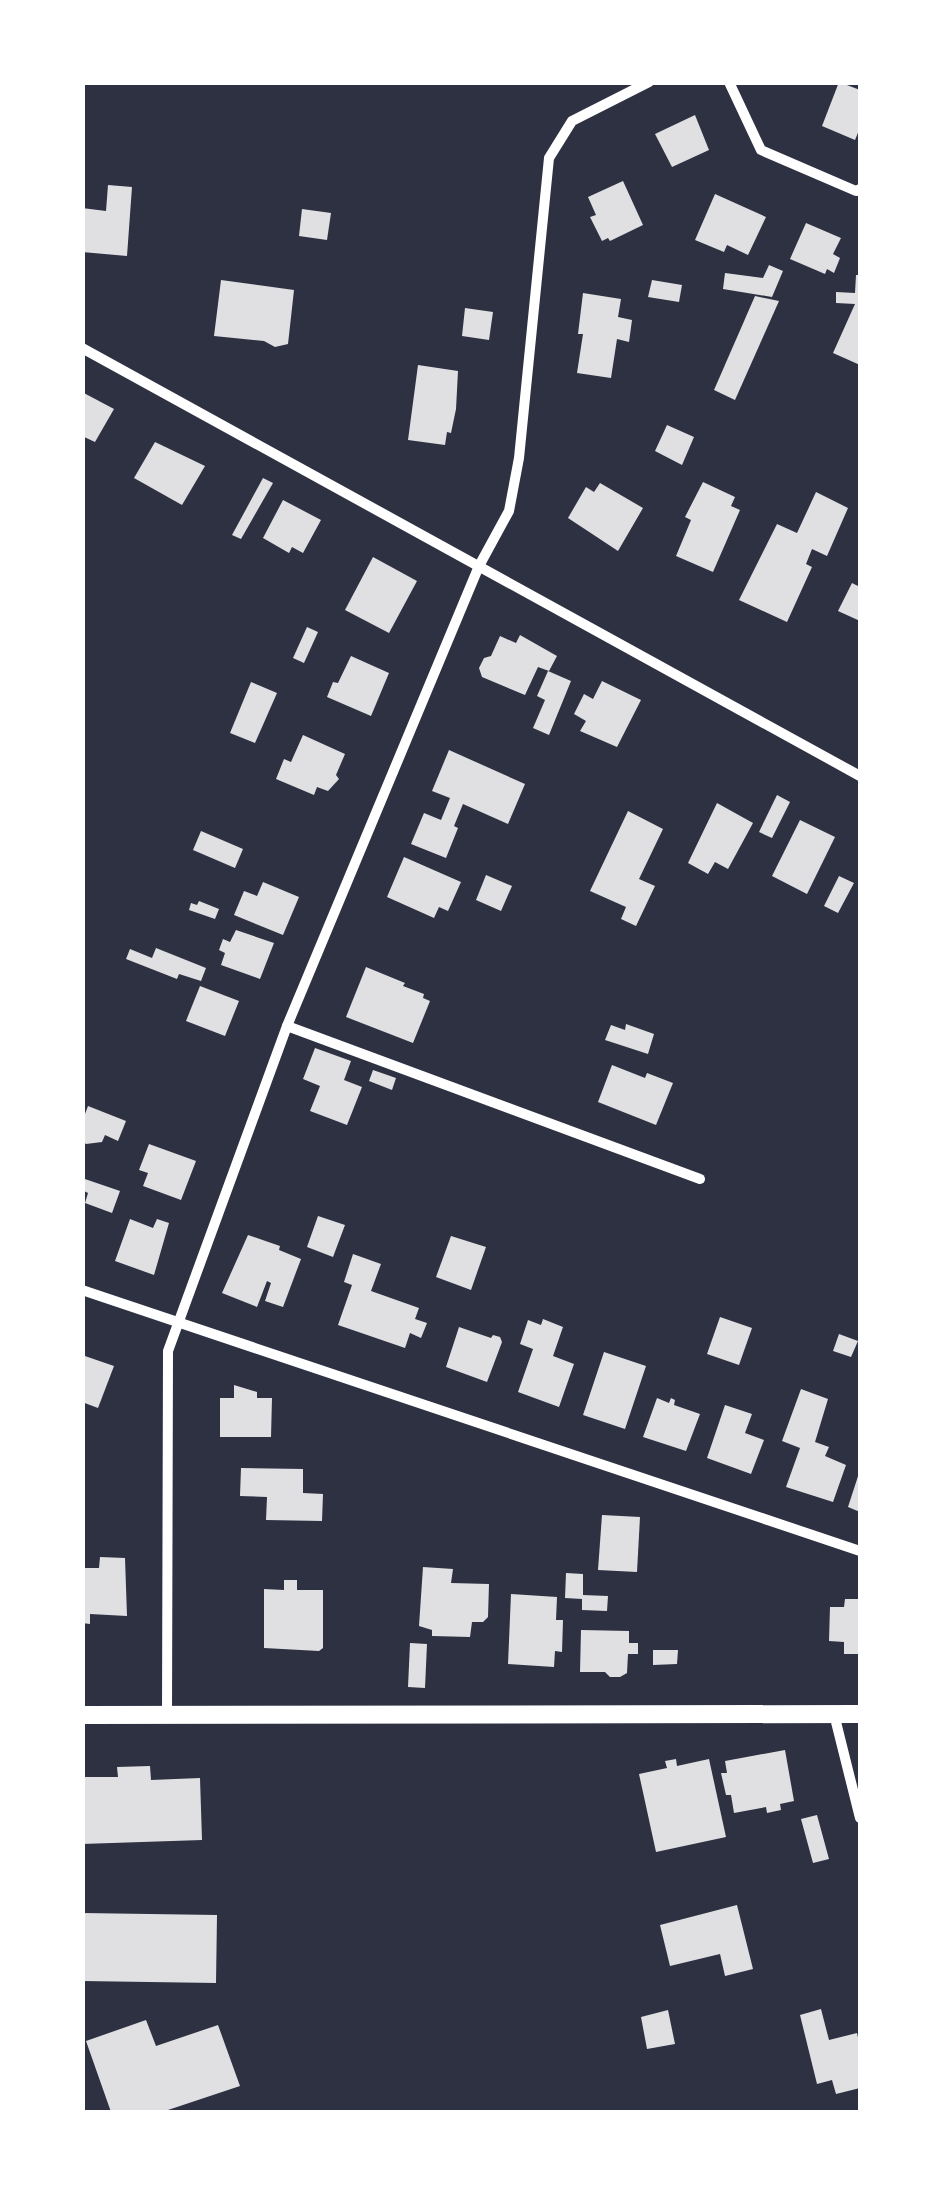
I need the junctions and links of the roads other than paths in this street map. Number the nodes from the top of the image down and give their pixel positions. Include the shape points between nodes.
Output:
1 (649, 82) edge
2 (729, 82) edge
3 (860, 189) edge
4 (82, 348) edge
5 (480, 566) junction
6 (860, 776) edge
7 (287, 1026) junction
8 (700, 1179) dead end
9 (82, 1290) edge
10 (177, 1323) junction
11 (860, 1551) edge
12 (82, 1714) edge
13 (834, 1714) junction
14 (860, 1714) edge
15 (167, 1715) junction
16 (860, 1818) edge

1 - 5 street via 572,122 549,158 520,458 509,511
2 - 3 street via 761,150
4 - 5 street
5 - 6 street
5 - 7 street
7 - 8 street
7 - 10 street
9 - 10 street
10 - 11 street
10 - 15 street via 168,1351
12 - 15 street
13 - 14 street
13 - 15 street
13 - 16 street

